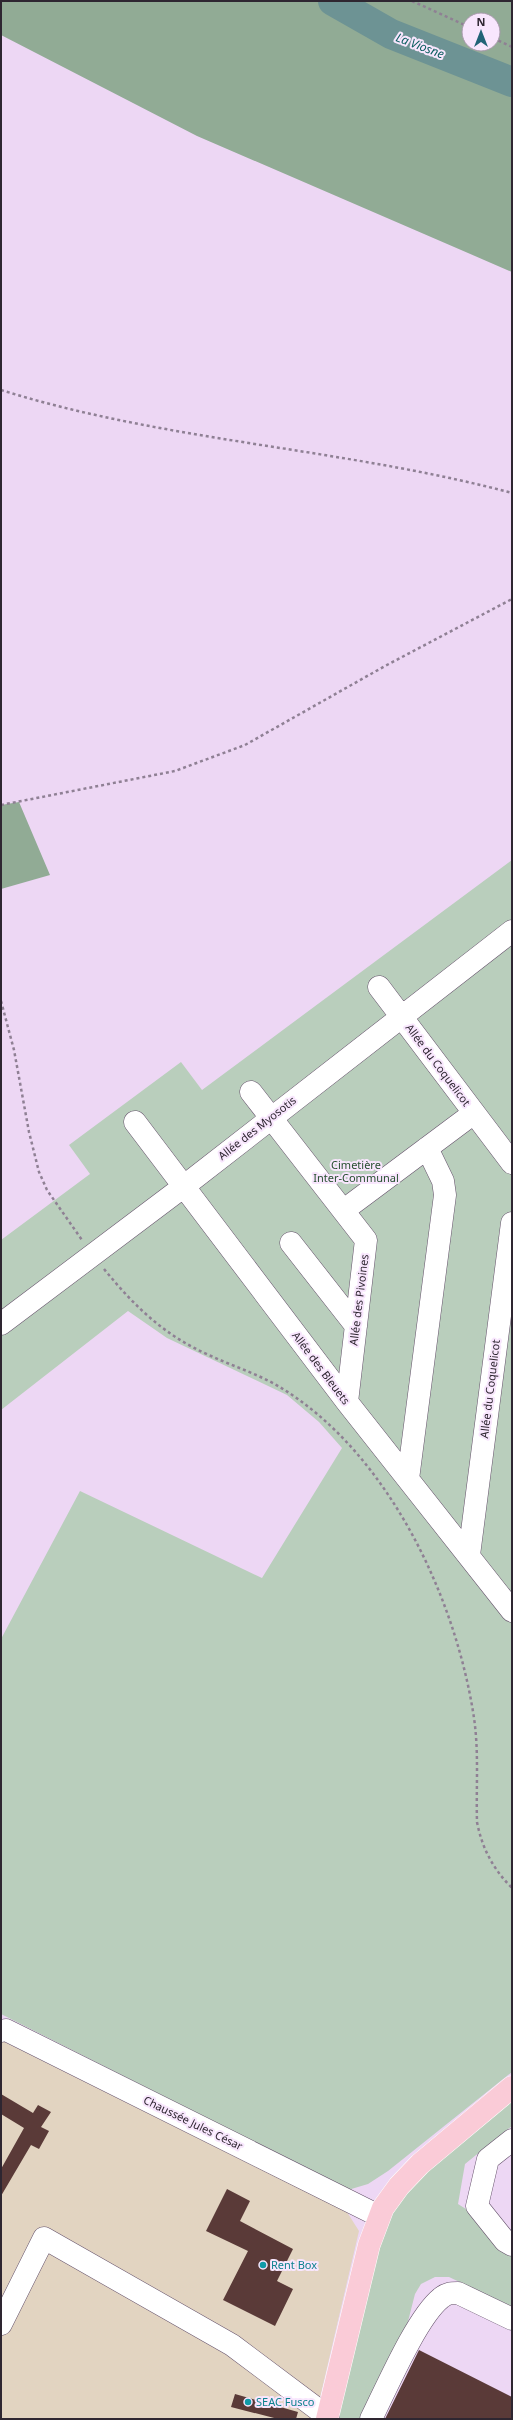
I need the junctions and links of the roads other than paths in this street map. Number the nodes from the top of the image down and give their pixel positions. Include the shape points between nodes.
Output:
1 (512, 931) edge
2 (379, 987) dead end
3 (402, 1016) junction
4 (251, 1092) dead end
5 (474, 1113) junction
6 (270, 1117) junction
7 (135, 1122) dead end
8 (427, 1148) junction
9 (512, 1163) edge
10 (183, 1187) junction
11 (344, 1210) junction
12 (512, 1223) edge
13 (290, 1243) dead end
14 (1, 1324) edge
15 (356, 1326) junction
16 (347, 1402) junction
17 (408, 1479) junction
18 (469, 1555) junction
19 (512, 1611) edge
20 (4, 2030) edge
21 (512, 2087) edge
22 (512, 2140) edge
23 (379, 2216) junction
24 (512, 2245) edge
25 (512, 2319) edge
26 (1, 2324) edge
27 (327, 2418) edge
28 (371, 2419) edge

1 - 3 street, Allée des Myosotis
2 - 3 street, Allée du Coquelicot
3 - 5 street, Allée du Coquelicot
3 - 6 street, Allée des Myosotis
4 - 6 street, Allée des Pivoines
5 - 8 street
5 - 9 street, Allée du Coquelicot
6 - 10 street, Allée des Myosotis
6 - 11 street, Allée des Pivoines
7 - 10 street, Allée des Bleuets
8 - 11 street
8 - 17 street via 443,1180 445,1195
10 - 14 street, Allée des Myosotis
10 - 16 street, Allée des Bleuets
11 - 15 street, Allée des Pivoines via 366,1240
12 - 18 street, Allée du Coquelicot
13 - 15 street
15 - 16 street, Allée des Pivoines
16 - 17 street, Allée des Bleuets
17 - 18 street, Allée des Bleuets
18 - 19 street, Allée des Bleuets
20 - 23 street, Chaussée Jules César
21 - 23 main road via 420,2164 399,2186
22 - 24 street via 488,2159 477,2206 505,2241
23 - 27 main road via 369,2245
25 - 28 street via 458,2293 449,2293 442,2297 426,2314
26 - 27 street via 44,2238 232,2345

